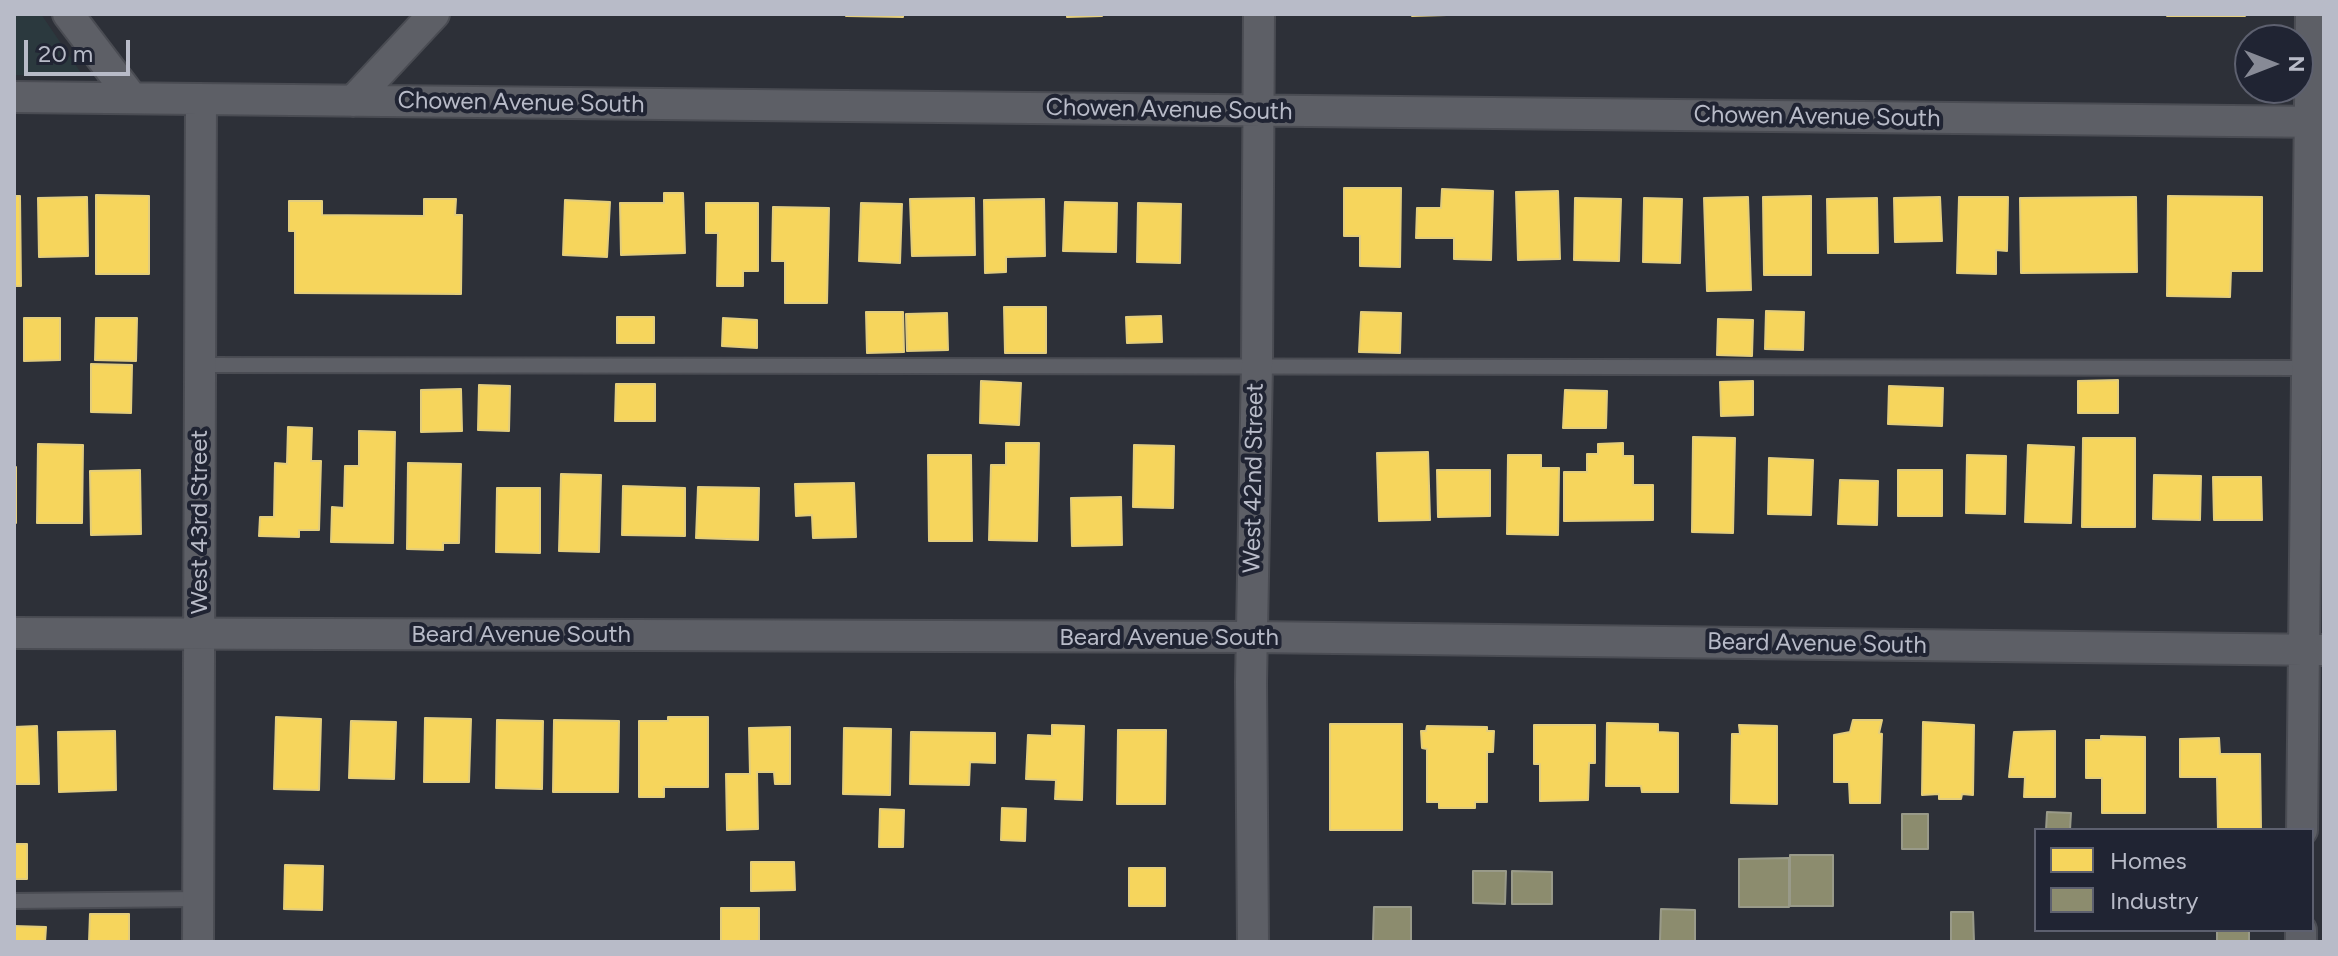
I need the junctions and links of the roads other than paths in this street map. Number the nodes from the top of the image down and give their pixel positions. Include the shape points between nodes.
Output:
1 (68, 14) edge
2 (434, 14) edge
3 (1259, 14) edge
4 (2311, 14) edge
5 (14, 97) edge
6 (132, 98) junction
7 (201, 101) junction
8 (353, 101) junction
9 (1258, 111) junction
10 (2317, 122) edge
11 (200, 365) junction
12 (1257, 365) junction
13 (2307, 368) junction
14 (14, 633) edge
15 (199, 633) junction
16 (1252, 637) junction
17 (2314, 650) edge
18 (2302, 828) edge
19 (198, 899) junction
20 (14, 901) edge
21 (198, 942) edge
22 (1253, 942) edge

1 - 6 street
2 - 8 street
3 - 9 street, West 42nd Street
4 - 10 street
5 - 6 street, Chowen Avenue South
6 - 7 street, Chowen Avenue South
7 - 8 street, Chowen Avenue South
7 - 11 street, West 43rd Street
8 - 9 street, Chowen Avenue South
9 - 10 street, Chowen Avenue South
9 - 12 street, West 42nd Street
10 - 13 street
11 - 12 lane
11 - 15 street, West 43rd Street
12 - 13 lane
12 - 16 street, West 42nd Street
13 - 17 street
14 - 15 street, Beard Avenue South
15 - 16 street, Beard Avenue South
15 - 19 street, West 43rd Street
16 - 17 street, Beard Avenue South
16 - 22 street, West 42nd Street
17 - 18 street
19 - 20 lane
19 - 21 street, West 43rd Street

